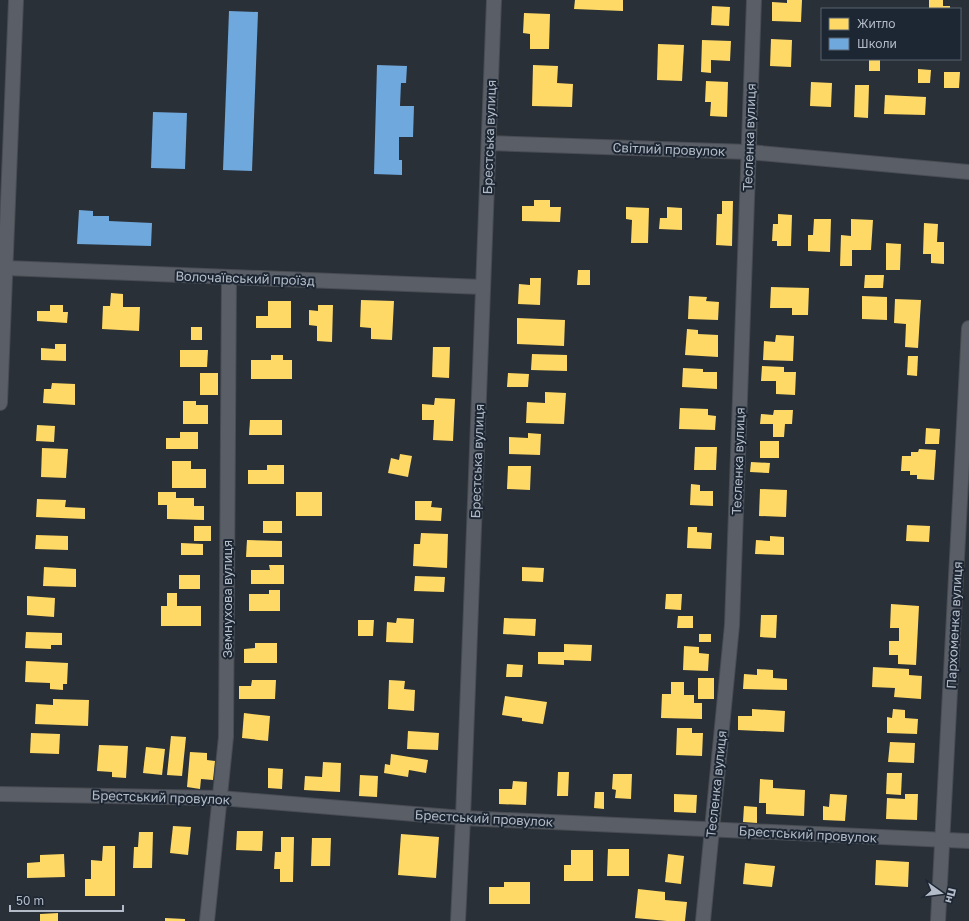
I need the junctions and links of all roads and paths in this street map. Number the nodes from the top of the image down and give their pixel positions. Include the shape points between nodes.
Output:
1 (16, 0) edge
2 (494, 0) edge
3 (754, 0) edge
4 (6, 103) edge
5 (489, 143) junction
6 (749, 152) junction
7 (969, 172) edge
8 (6, 268) junction
9 (228, 277) junction
10 (483, 287) junction
11 (969, 328) edge
12 (0, 403) edge
13 (0, 794) edge
14 (220, 798) junction
15 (463, 818) junction
16 (712, 829) junction
17 (943, 840) junction
18 (969, 841) edge
19 (207, 921) edge
20 (458, 921) edge
21 (703, 921) edge
22 (938, 921) edge

1 - 4 street
2 - 5 street, Брестська вулиця
3 - 6 street, Тесленка вулиця
4 - 8 street
5 - 6 street, Світлий провулок
5 - 10 street, Брестська вулиця
6 - 7 street, Світлий провулок
6 - 16 street, Тесленка вулиця via 732,626
8 - 9 street, Волочаївський проїзд
8 - 12 street
9 - 10 street, Волочаївський проїзд
9 - 14 street, Земнухова вулиця via 226,737
10 - 15 street, Брестська вулиця
11 - 17 street, Пархоменка вулиця
13 - 14 street, Брестський провулок
14 - 15 street, Брестський провулок
14 - 19 street, Земнухова вулиця
15 - 16 street, Брестський провулок
15 - 20 street, Брестська вулиця
16 - 17 street, Брестський провулок
16 - 21 street, Тесленка вулиця
17 - 18 street, Брестський провулок
17 - 22 street, Пархоменка вулиця

